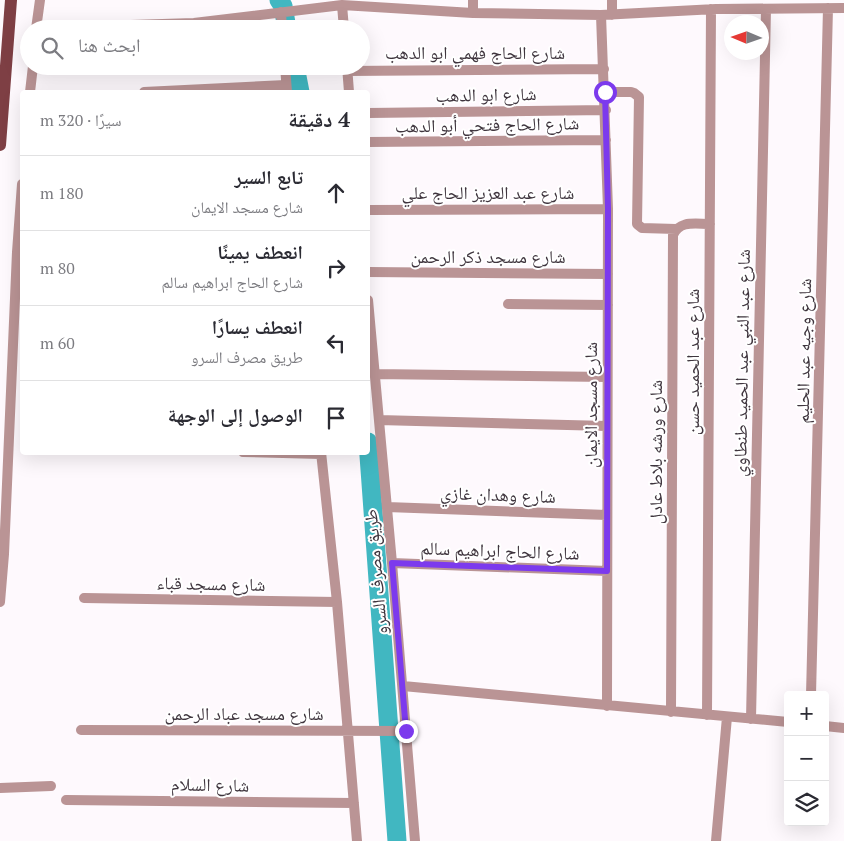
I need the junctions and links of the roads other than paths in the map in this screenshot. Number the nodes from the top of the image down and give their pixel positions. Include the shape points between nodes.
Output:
1 (11, 0) edge
2 (40, 0) edge
3 (473, 0) edge
4 (612, 0) edge
5 (660, 0) edge
6 (340, 2) edge
7 (793, 4) edge
8 (714, 6) edge
9 (828, 8) junction
10 (844, 8) edge
11 (766, 9) junction
12 (281, 12) junction
13 (660, 12) junction
14 (473, 13) junction
15 (607, 15) junction
16 (37, 20) edge
17 (223, 20) edge
18 (281, 20) edge
19 (343, 20) edge
20 (370, 68) edge
21 (604, 69) junction
22 (32, 75) edge
23 (285, 75) edge
24 (348, 75) edge
25 (286, 89) edge
26 (30, 90) edge
27 (239, 90) edge
28 (349, 90) edge
29 (605, 92) junction
30 (606, 110) junction
31 (370, 113) edge
32 (606, 140) junction
33 (370, 142) edge
34 (0, 145) edge
35 (608, 209) junction
36 (370, 210) edge
37 (710, 224) junction
38 (676, 229) junction
39 (20, 252) edge
40 (370, 272) edge
41 (608, 274) junction
42 (508, 304) dead end
43 (608, 305) junction
44 (370, 363) edge
45 (374, 374) junction
46 (607, 377) junction
47 (379, 420) junction
48 (607, 426) junction
49 (321, 455) edge
50 (387, 507) junction
51 (607, 515) junction
52 (392, 563) junction
53 (607, 571) junction
54 (84, 598) dead end
55 (0, 602) edge
56 (337, 602) junction
57 (403, 686) junction
58 (812, 691) edge
59 (607, 706) junction
60 (671, 712) junction
61 (707, 715) junction
62 (727, 717) junction
63 (751, 719) junction
64 (784, 722) edge
65 (829, 726) edge
66 (844, 728) edge
67 (81, 730) dead end
68 (348, 731) junction
69 (406, 731) junction
70 (51, 786) dead end
71 (0, 788) edge
72 (66, 800) dead end
73 (354, 804) junction
74 (357, 841) edge
75 (415, 841) edge
76 (716, 841) edge

1 - 34 main road
2 - 16 street
3 - 14 street
4 - 15 street, شارع مسجد الايمان
5 - 13 street
6 - 12 street
6 - 14 street
6 - 19 street
7 - 9 street
7 - 11 street
8 - 11 street
8 - 13 street
8 - 37 street, شارع عبد الحميد حسن
9 - 10 street
9 - 58 street, شارع وجيه عبد الحليم
11 - 63 street, شارع عبد النبي عبد الحميد طنطاوي
12 - 17 street
12 - 18 street
13 - 15 street
14 - 15 street
15 - 21 street, شارع مسجد الايمان
20 - 21 street, شارع الحاج فهمي ابو الدهب
21 - 29 street, شارع مسجد الايمان
22 - 26 street
23 - 25 street
24 - 28 street
25 - 27 street
29 - 30 street, شارع مسجد الايمان
29 - 38 street via 634,92 639,98 636,224 642,228
30 - 31 street, شارع ابو الدهب
30 - 32 street, شارع مسجد الايمان
32 - 33 street, شارع الحاج فتحي أبو الدهب
32 - 35 street, شارع مسجد الايمان
35 - 36 street, شارع عبد العزيز الحاج علي
35 - 41 street, شارع مسجد الايمان
37 - 38 street via 686,224
37 - 61 street, شارع عبد الحميد حسن
38 - 60 street, شارع ورشه بلاط عادل via 673,235
39 - 55 street
40 - 41 street, شارع مسجد ذكر الرحمن
41 - 43 street, شارع مسجد الايمان
42 - 43 street
43 - 46 street, شارع مسجد الايمان
44 - 45 street, طريق مصرف السرو
45 - 46 street
45 - 47 street, طريق مصرف السرو
46 - 48 street, شارع مسجد الايمان
47 - 48 street
47 - 50 street, طريق مصرف السرو
48 - 51 street, شارع مسجد الايمان
49 - 56 street
50 - 51 street, شارع وهدان غازي
50 - 52 street, طريق مصرف السرو
51 - 53 street, شارع مسجد الايمان
52 - 53 street, شارع الحاج ابراهيم سالم
52 - 57 street, طريق مصرف السرو
53 - 59 street, شارع مسجد الايمان
54 - 56 street, شارع مسجد قباء
56 - 68 street
57 - 59 street
57 - 69 street, طريق مصرف السرو
59 - 60 street
60 - 61 street
61 - 62 street
62 - 63 street
62 - 76 street
63 - 64 street
65 - 66 street
67 - 68 street, شارع مسجد عباد الرحمن
68 - 69 street, شارع مسجد عباد الرحمن
68 - 73 street
69 - 75 street, طريق مصرف السرو
70 - 71 street
72 - 73 street, شارع السلام
73 - 74 street

